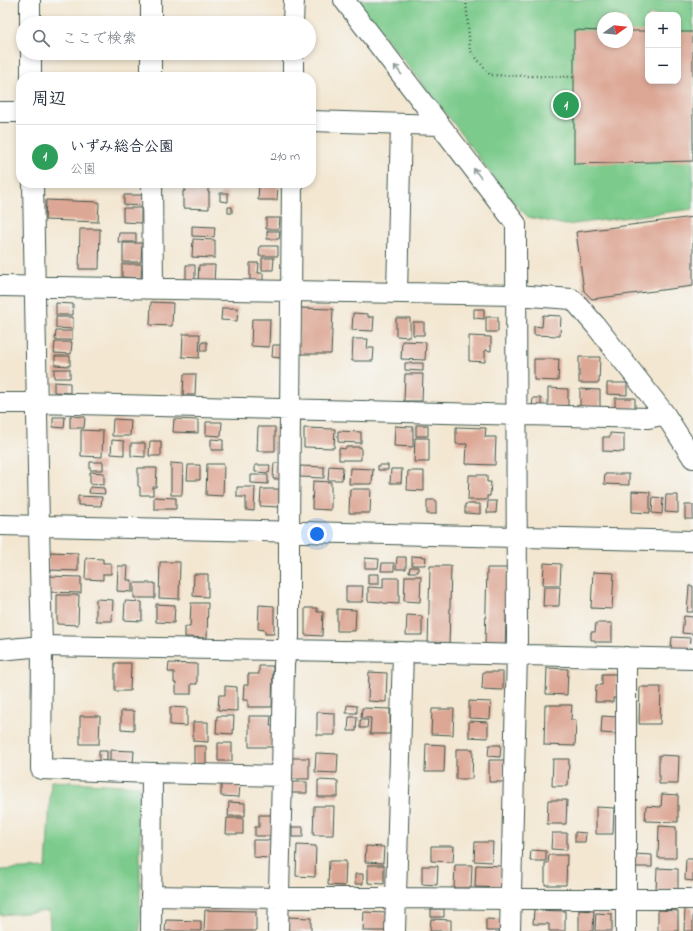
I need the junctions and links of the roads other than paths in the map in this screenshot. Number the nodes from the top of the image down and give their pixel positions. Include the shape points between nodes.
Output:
1 (30, 0) edge
2 (151, 0) edge
3 (294, 0) edge
4 (344, 0) edge
5 (30, 16) edge
6 (151, 16) edge
7 (294, 16) edge
8 (31, 60) edge
9 (151, 60) edge
10 (293, 60) edge
11 (31, 72) edge
12 (151, 72) edge
13 (293, 72) edge
14 (0, 112) edge
15 (16, 112) edge
16 (316, 122) edge
17 (401, 124) junction
18 (440, 125) junction
19 (33, 188) edge
20 (152, 188) edge
21 (292, 188) edge
22 (0, 286) edge
23 (34, 287) junction
24 (153, 289) junction
25 (291, 291) junction
26 (397, 293) junction
27 (516, 295) junction
28 (0, 403) edge
29 (36, 403) junction
30 (290, 409) junction
31 (664, 413) junction
32 (517, 415) junction
33 (693, 458) edge
34 (0, 525) edge
35 (39, 526) junction
36 (288, 532) junction
37 (517, 537) junction
38 (693, 541) edge
39 (42, 646) junction
40 (0, 650) edge
41 (287, 650) junction
42 (403, 652) junction
43 (517, 654) junction
44 (626, 657) junction
45 (693, 659) edge
46 (152, 773) junction
47 (282, 776) junction
48 (151, 896) junction
49 (278, 898) junction
50 (395, 898) junction
51 (510, 899) junction
52 (626, 899) junction
53 (693, 900) edge
54 (151, 931) edge
55 (278, 931) edge
56 (395, 931) edge
57 (510, 931) edge
58 (626, 931) edge

1 - 5 street
2 - 6 street
3 - 7 street
18 -> 4 street
8 - 11 street
9 - 12 street
10 - 13 street
14 - 15 street
16 - 17 street
17 - 18 street
17 - 26 street
27 -> 18 street via 516,224
19 - 23 street
20 - 24 street
21 - 25 street
22 - 23 street
23 - 24 street
23 - 29 street
24 - 25 street
25 - 26 street
25 - 30 street
26 - 27 street
27 - 31 street via 572,299
27 - 32 street
28 - 29 street
29 - 30 street
29 - 35 street
30 - 32 street
30 - 36 street
31 - 32 street via 648,418
31 - 33 street
32 - 37 street
34 - 35 street
35 - 36 street
35 - 39 street
36 - 37 street
36 - 41 street
37 - 38 street
37 - 43 street
39 - 40 street
39 - 41 street
39 - 46 street via 41,769
41 - 42 street
41 - 47 street via 284,664
42 - 43 street
42 - 50 street
43 - 44 street
43 - 51 street
44 - 45 street
44 - 52 street
46 - 47 street
46 - 48 street
47 - 49 street
48 - 49 street
48 - 54 street
49 - 50 street
49 - 55 street
50 - 51 street
50 - 56 street
51 - 52 street
51 - 57 street
52 - 53 street
52 - 58 street

